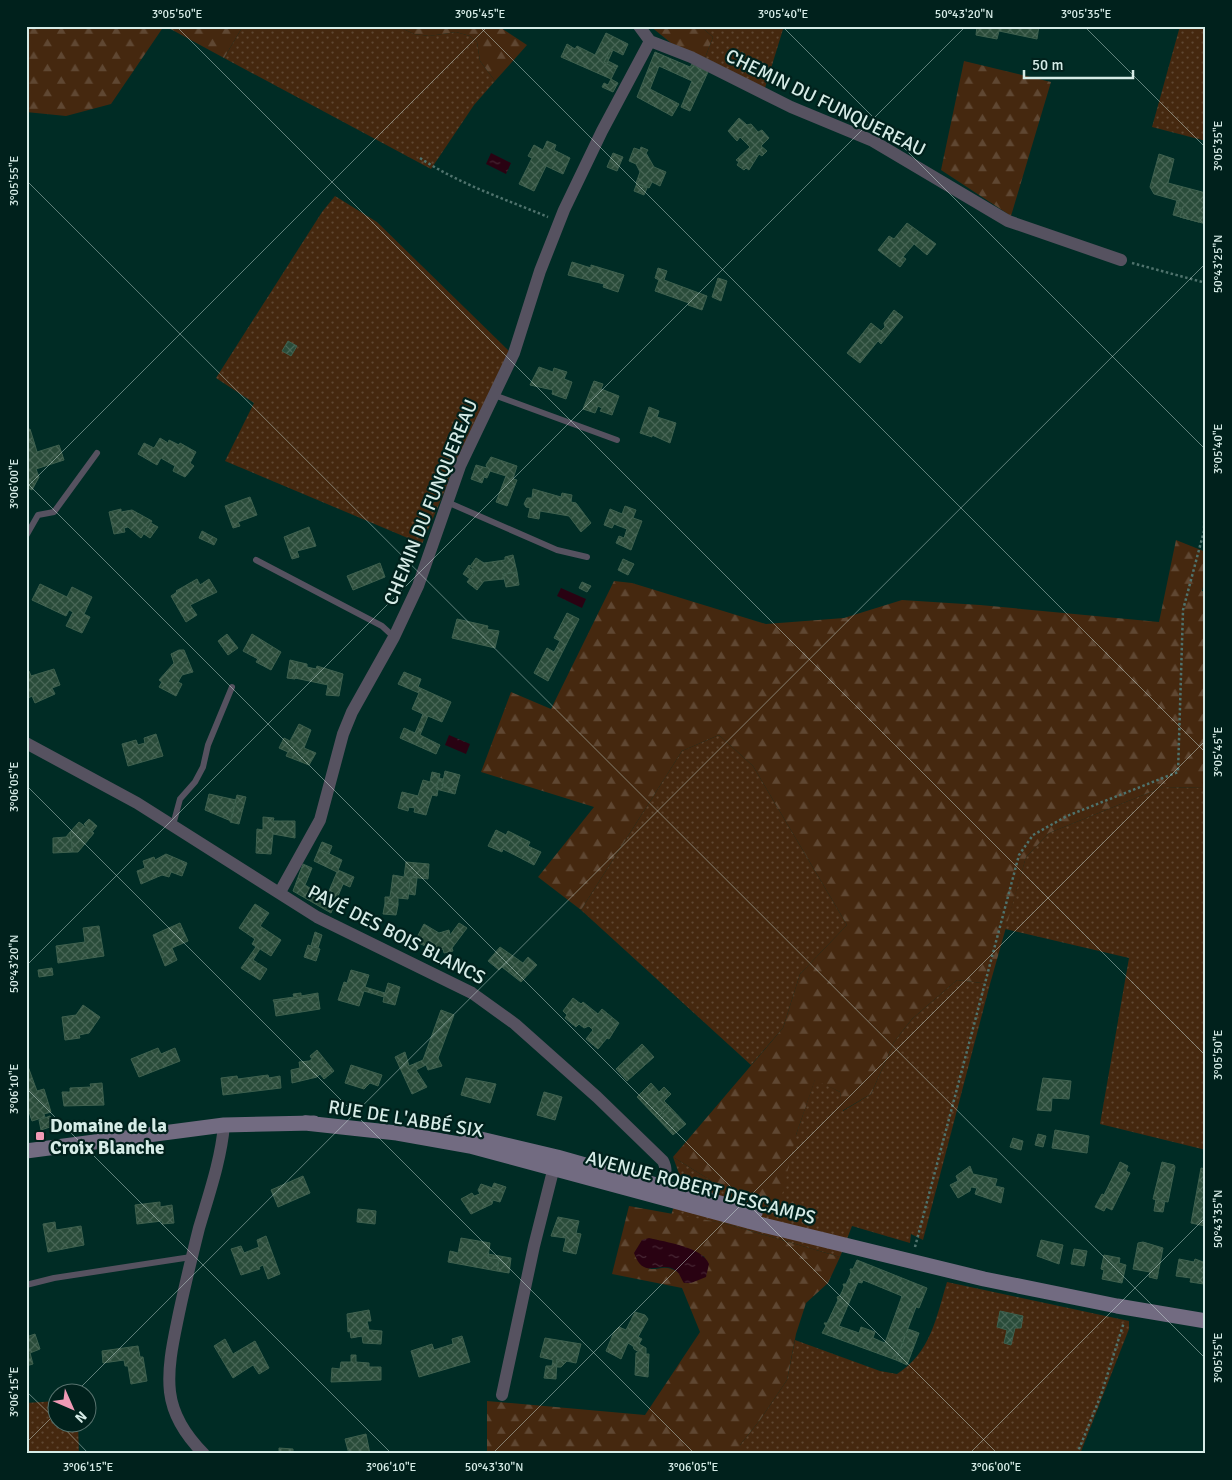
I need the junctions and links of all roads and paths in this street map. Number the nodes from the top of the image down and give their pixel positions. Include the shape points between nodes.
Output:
1 (639, 26) edge
2 (650, 41) junction
3 (420, 158) dead end
4 (559, 222) junction
5 (1121, 260) joint
6 (1206, 283) edge
7 (494, 395) junction
8 (1206, 424) edge
9 (618, 440) dead end
10 (97, 453) dead end
11 (447, 502) junction
12 (26, 536) edge
13 (587, 557) dead end
14 (256, 560) dead end
15 (394, 637) junction
16 (232, 688) dead end
17 (26, 744) edge
18 (173, 825) junction
19 (280, 892) junction
20 (224, 1125) junction
21 (506, 1149) joint
22 (26, 1151) edge
23 (555, 1163) junction
24 (661, 1192) junction
25 (191, 1257) junction
26 (911, 1261) junction
27 (26, 1285) edge
28 (1129, 1308) junction
29 (1206, 1321) edge
30 (502, 1396) dead end
31 (204, 1454) edge
32 (1078, 1454) edge

1 - 2 street
2 - 4 street, CHEMIN DU FUNQUEREAU
2 - 5 street, CHEMIN DU FUNQUEREAU via 887,148 1008,221
3 - 4 path via 440,172
4 - 7 street, CHEMIN DU FUNQUEREAU via 514,353
5 - 6 path
7 - 9 lane
7 - 11 street, CHEMIN DU FUNQUEREAU
8 - 26 path via 1204,531 1183,610 1178,772 1068,816 1033,835 1019,854
10 - 12 lane via 54,512 38,515
11 - 13 lane via 557,550
11 - 15 street, CHEMIN DU FUNQUEREAU via 418,586
14 - 15 lane via 382,626
15 - 19 street, CHEMIN DU FUNQUEREAU via 347,723 320,820
16 - 18 lane via 208,745 203,767 180,799
17 - 18 street, PAVÉ DES BOIS BLANCS
18 - 19 street, PAVÉ DES BOIS BLANCS
19 - 24 street, PAVÉ DES BOIS BLANCS via 338,929 461,986 502,1013 598,1097 663,1161 666,1167
20 - 21 main road, RUE DE L'ABBÉ SIX via 305,1123
20 - 22 main road, RUE DE L'ABBÉ SIX
20 - 25 street via 219,1157
21 - 23 main road, AVENUE ROBERT DESCAMPS
23 - 24 main road, AVENUE ROBERT DESCAMPS
23 - 30 street
24 - 26 main road, AVENUE ROBERT DESCAMPS
25 - 27 lane
25 - 31 street via 172,1349 170,1392 180,1424
26 - 28 main road, AVENUE ROBERT DESCAMPS
28 - 29 main road, AVENUE ROBERT DESCAMPS
28 - 32 path via 1101,1396

